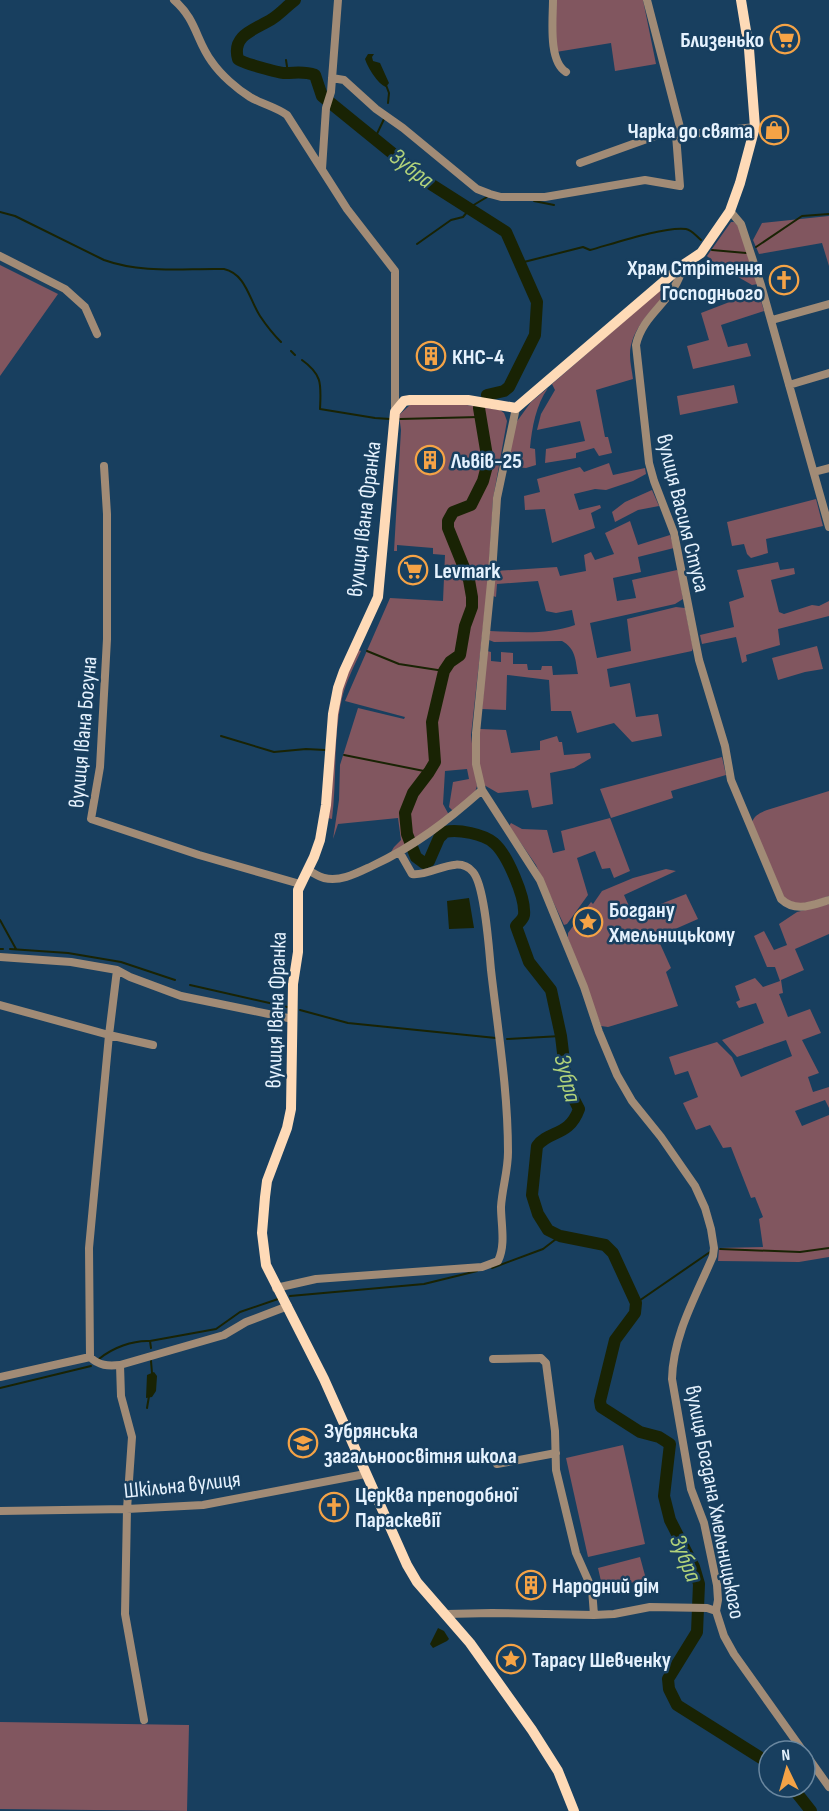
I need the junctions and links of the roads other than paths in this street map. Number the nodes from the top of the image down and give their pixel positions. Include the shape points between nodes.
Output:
1 (174, 0) edge
2 (338, 0) edge
3 (553, 0) edge
4 (647, 0) edge
5 (741, 0) edge
6 (566, 72) dead end
7 (332, 78) junction
8 (755, 128) junction
9 (679, 135) junction
10 (580, 163) dead end
11 (322, 170) junction
12 (730, 211) junction
13 (0, 256) edge
14 (683, 265) junction
15 (829, 304) edge
16 (771, 320) junction
17 (97, 334) dead end
18 (829, 374) edge
19 (789, 385) junction
20 (516, 408) junction
21 (395, 411) junction
22 (104, 466) dead end
23 (829, 468) edge
24 (814, 472) junction
25 (829, 527) edge
26 (482, 790) junction
27 (403, 851) junction
28 (307, 870) junction
29 (300, 884) junction
30 (829, 900) edge
31 (0, 957) edge
32 (117, 970) junction
33 (0, 1005) edge
34 (293, 1019) junction
35 (109, 1035) junction
36 (153, 1045) dead end
37 (276, 1288) junction
38 (288, 1306) junction
39 (90, 1357) junction
40 (493, 1359) dead end
41 (120, 1365) junction
42 (0, 1377) edge
43 (556, 1453) junction
44 (497, 1464) dead end
45 (365, 1474) junction
46 (128, 1509) junction
47 (0, 1511) edge
48 (711, 1609) junction
49 (446, 1614) junction
50 (594, 1615) junction
51 (144, 1720) dead end
52 (795, 1739) edge
53 (817, 1770) edge
54 (829, 1787) edge
55 (574, 1811) edge

1 - 11 street, вулиця Івана Франка via 186,11 211,61 250,97 287,115
2 - 7 street
3 - 6 street via 554,51
4 - 9 street
5 - 8 main road
7 - 9 street via 345,80 477,189 501,197 563,195 645,180 680,186
7 - 11 street
8 - 9 street
8 - 12 main road
9 - 10 street via 658,135
11 - 21 street, вулиця Івана Франка via 395,271
12 - 14 main road via 701,253
12 - 16 street via 741,224
13 - 17 street via 65,289 85,307
14 - 20 main road
14 - 30 street, вулиця Василя Стуса via 679,283 640,330 635,352 651,473 674,533 699,660 731,780 781,899 795,907
15 - 16 street
16 - 19 street
18 - 19 street
19 - 24 street
20 - 21 main road via 475,401 410,400
20 - 26 street, вулиця Богдана Хмельницького via 496,498 476,733 476,764
21 - 28 main road, вулиця Івана Франка via 380,586 335,700 324,820 318,847
22 - 29 street, вулиця Івана Богуна via 107,639 100,767 91,819
23 - 24 street
24 - 25 street
26 - 27 street via 452,817
26 - 48 street, вулиця Богдана Хмельницького via 540,880 617,1075 681,1164 705,1208 713,1256 678,1338 672,1379 691,1490 704,1523 717,1585 718,1600
27 - 28 street via 348,878 323,878
27 - 37 street via 412,874 456,865 474,873 487,926 508,1129 501,1205 502,1251 498,1261 482,1267 316,1280
28 - 29 main road, вулиця Івана Франка
29 - 34 main road, вулиця Івана Франка
31 - 32 street
32 - 34 street via 181,996
32 - 35 street
33 - 35 street
34 - 37 main road, вулиця Івана Франка via 291,1109 267,1181 264,1209 263,1252
35 - 36 street
35 - 39 street via 88,1248
37 - 38 main road, вулиця Івана Франка
38 - 41 street via 224,1335
38 - 45 main road, вулиця Івана Франка
39 - 41 street via 104,1365
39 - 42 street
40 - 43 street via 541,1359 546,1363
41 - 46 street via 121,1396 132,1437
43 - 44 street
43 - 50 street via 556,1470 576,1553 592,1589
45 - 46 street, Шкільна вулиця via 203,1505
45 - 49 main road, вулиця Івана Франка via 412,1574
46 - 47 street, Шкільна вулиця
46 - 51 street via 125,1614
48 - 50 street via 650,1607
48 - 52 street, вулиця Богдана Хмельницького via 734,1654
49 - 50 street
49 - 55 main road, вулиця Івана Франка via 532,1730 558,1772
53 - 54 street, вулиця Богдана Хмельницького

